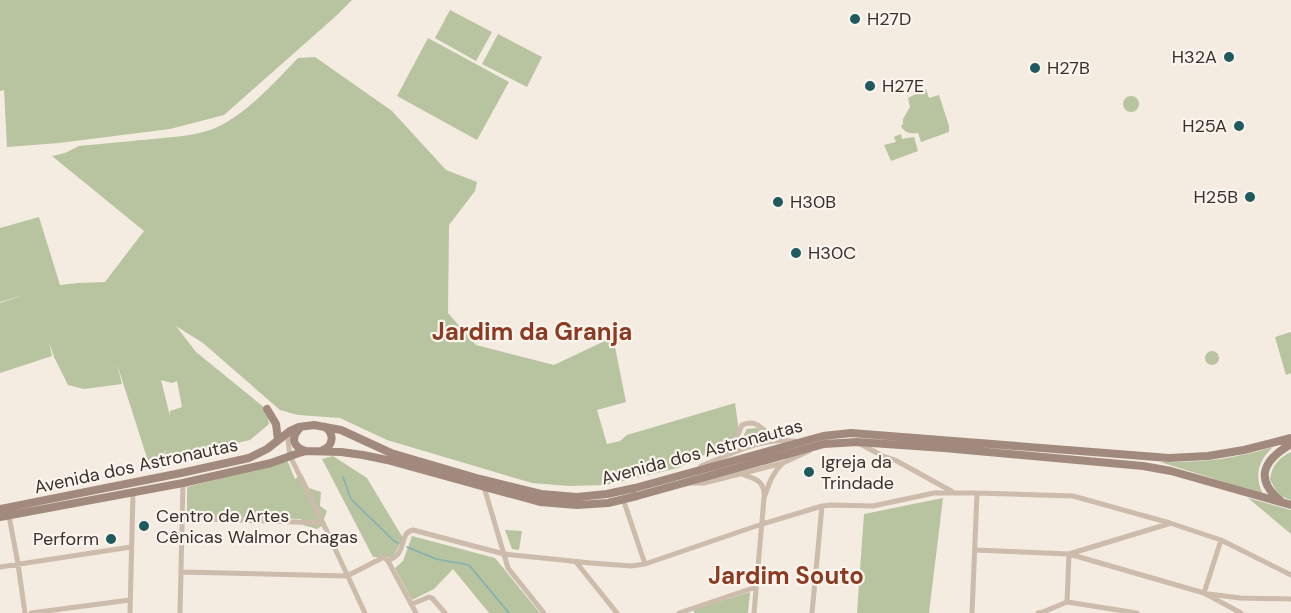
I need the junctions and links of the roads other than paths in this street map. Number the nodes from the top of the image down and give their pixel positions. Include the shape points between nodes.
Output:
1 (267, 409) dead end
2 (304, 426) junction
3 (324, 427) junction
4 (287, 433) junction
5 (1291, 438) edge
6 (278, 440) junction
7 (857, 442) junction
8 (890, 444) junction
9 (1291, 444) edge
10 (791, 449) junction
11 (318, 451) junction
12 (306, 452) junction
13 (290, 456) junction
14 (895, 460) junction
15 (783, 463) junction
16 (726, 467) junction
17 (741, 473) junction
18 (183, 483) junction
19 (483, 487) junction
20 (133, 492) junction
21 (954, 493) junction
22 (977, 493) junction
23 (764, 498) junction
24 (623, 499) junction
25 (1287, 504) edge
26 (822, 506) junction
27 (0, 509) edge
28 (9, 516) junction
29 (0, 517) edge
30 (182, 518) junction
31 (323, 523) junction
32 (1170, 523) junction
33 (762, 524) junction
34 (1221, 540) junction
35 (131, 547) junction
36 (975, 550) junction
37 (504, 554) junction
38 (1069, 554) junction
39 (388, 561) junction
40 (576, 562) junction
41 (591, 563) junction
42 (18, 564) junction
43 (645, 564) junction
44 (0, 567) edge
45 (181, 573) junction
46 (1291, 575) edge
47 (347, 576) junction
48 (591, 582) junction
49 (756, 587) junction
50 (1204, 593) junction
51 (1240, 598) junction
52 (1291, 599) edge
53 (130, 600) junction
54 (1067, 602) junction
55 (412, 604) junction
56 (79, 610) edge
57 (1085, 610) edge
58 (690, 611) edge
59 (1124, 612) edge
60 (25, 613) edge
61 (31, 613) edge
62 (130, 613) edge
63 (180, 613) edge
64 (365, 613) edge
65 (416, 613) edge
66 (445, 613) edge
67 (544, 613) edge
68 (617, 613) edge
69 (679, 613) edge
70 (754, 613) edge
71 (812, 613) edge
72 (972, 613) edge
73 (1038, 613) edge
74 (1043, 613) edge
75 (1137, 613) edge
76 (1242, 613) edge

1 - 6 main road via 276,424
2 - 3 main road, Avenida dos Astronautas
2 - 4 main road, Avenida dos Astronautas
2 - 12 main road via 297,430 294,442
3 - 11 main road via 331,433 332,442
3 - 16 main road, Avenida dos Astronautas via 352,434 391,453 541,494 607,494
4 - 6 main road, Avenida dos Astronautas
4 - 13 street
5 - 10 main road, Avenida dos Astronautas via 1235,452 1169,458 851,433 806,440
6 - 27 main road, Avenida dos Astronautas via 249,458
7 - 8 main road, Avenida dos Astronautas
7 - 10 main road, Avenida dos Astronautas
7 - 14 street
8 - 14 street via 882,450
8 - 25 main road, Avenida dos Astronautas via 1152,468
9 - 25 main road via 1271,460 1264,477 1270,492
10 - 15 street
10 - 16 main road, Avenida dos Astronautas
10 - 16 street via 775,441 746,448
10 - 16 street via 756,423 746,423
11 - 12 main road, Avenida dos Astronautas
11 - 19 main road, Avenida dos Astronautas via 371,457
12 - 13 main road, Avenida dos Astronautas
13 - 18 main road, Avenida dos Astronautas
13 - 31 street
14 - 21 street
15 - 17 street
15 - 23 street via 775,471
16 - 17 street
16 - 24 main road, Avenida dos Astronautas via 687,483
17 - 23 street via 762,484
18 - 20 main road, Avenida dos Astronautas
18 - 30 street
19 - 24 main road, Avenida dos Astronautas via 540,502 577,505
19 - 37 street
20 - 28 main road, Avenida dos Astronautas
20 - 35 street
21 - 22 street
21 - 26 street via 934,493 873,506
22 - 32 street via 1073,496
22 - 36 street
23 - 33 street
24 - 43 street
26 - 33 street
26 - 71 street
28 - 29 main road, Avenida dos Astronautas
28 - 42 street
30 - 31 street
30 - 45 street
31 - 47 street
32 - 34 street
32 - 38 street
33 - 43 street
33 - 49 street
34 - 46 street
34 - 50 street
35 - 42 street
35 - 53 street
36 - 38 street
36 - 72 street
37 - 39 street via 409,530 397,556
37 - 40 street
37 - 67 street via 508,568
38 - 50 street
38 - 54 street
39 - 47 street via 384,557
39 - 55 street
40 - 41 street
40 - 48 street
41 - 43 street
41 - 48 street
42 - 44 street
42 - 60 street
45 - 47 street
45 - 63 street
47 - 64 street
48 - 68 street
49 - 58 street
49 - 70 street
50 - 51 street
50 - 76 street
51 - 52 street
51 - 76 street via 1238,606
53 - 56 street
53 - 62 street
54 - 57 street
54 - 74 street
55 - 65 street
55 - 66 street via 429,597
56 - 61 street
57 - 59 street
58 - 69 street
59 - 75 street
73 - 74 street

